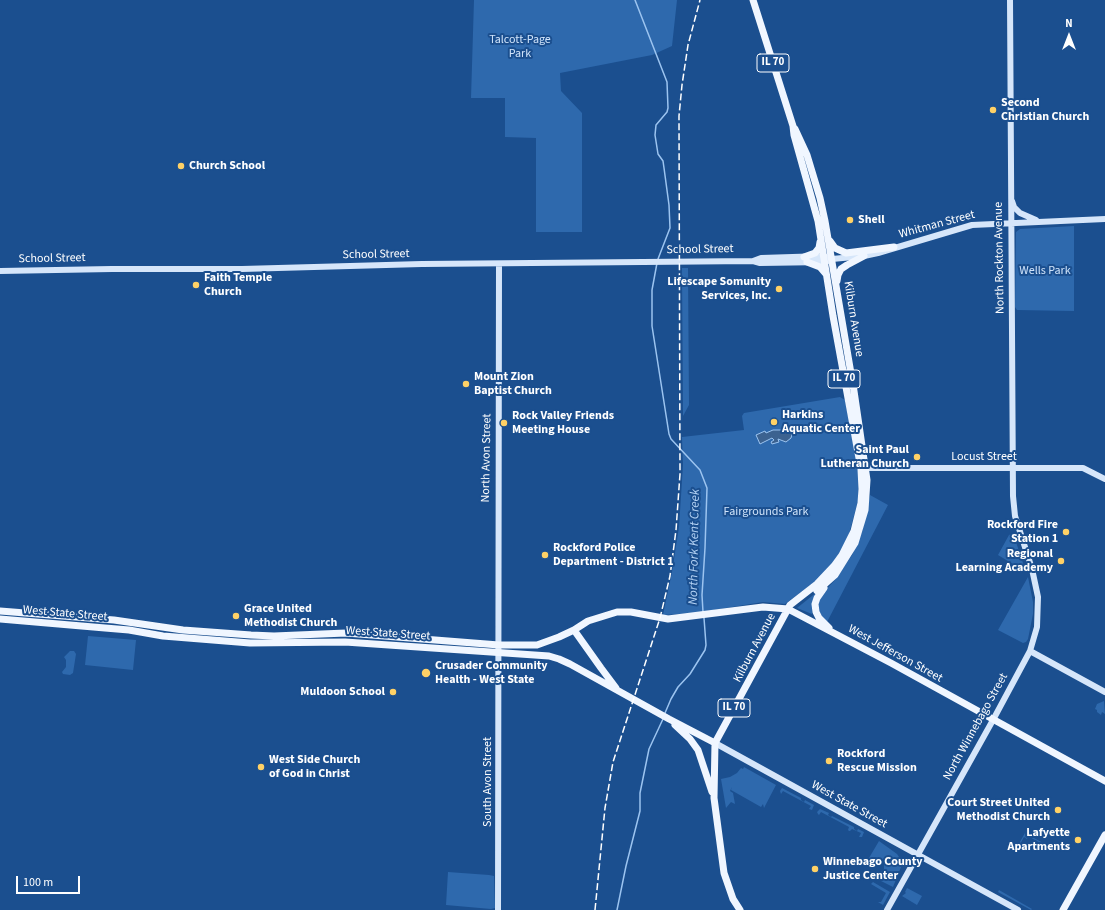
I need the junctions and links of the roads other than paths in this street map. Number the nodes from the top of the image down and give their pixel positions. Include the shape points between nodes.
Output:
1 (753, 0) edge
2 (1010, 0) edge
3 (793, 126) junction
4 (1010, 194) junction
5 (1105, 219) edge
6 (1041, 222) junction
7 (1010, 223) junction
8 (820, 238) junction
9 (828, 238) junction
10 (894, 247) junction
11 (864, 256) junction
12 (827, 259) junction
13 (805, 260) junction
14 (499, 264) junction
15 (0, 271) edge
16 (827, 278) junction
17 (836, 285) junction
18 (863, 468) junction
19 (1012, 468) junction
20 (1105, 480) edge
21 (1015, 516) joint
22 (835, 575) junction
23 (788, 609) junction
24 (0, 611) edge
25 (0, 619) edge
26 (574, 630) junction
27 (833, 633) junction
28 (499, 645) junction
29 (1030, 651) junction
30 (499, 653) junction
31 (618, 690) junction
32 (1105, 692) edge
33 (667, 718) junction
34 (993, 720) junction
35 (716, 743) junction
36 (1105, 781) edge
37 (714, 798) junction
38 (1105, 835) edge
39 (918, 855) junction
40 (498, 910) edge
41 (740, 910) edge
42 (887, 910) edge
43 (1018, 910) edge
44 (1063, 910) edge

1 - 3 main road, Kilburn Avenue / IL 70
2 - 4 main road, North Rockton Avenue
3 - 8 main road, Kilburn Avenue / IL 70 via 818,221
3 - 9 main road, Kilburn Avenue / IL 70 via 807,156 820,198
4 - 6 main road via 1017,211
4 - 7 main road, North Rockton Avenue
5 - 6 main road, Whitman Street
6 - 7 main road, Whitman Street
7 - 10 main road, Whitman Street via 972,225
7 - 19 main road, North Rockton Avenue
8 - 12 main road, Kilburn Avenue / IL 70
8 - 13 main road via 817,251
9 - 10 main road via 835,248 846,253
9 - 12 main road, Kilburn Avenue / IL 70
10 - 11 main road, Whitman Street
11 - 12 main road, Whitman Street
11 - 17 main road via 841,270
12 - 13 main road, School Street
12 - 16 main road, Kilburn Avenue / IL 70
12 - 17 main road, Kilburn Avenue / IL 70
13 - 14 main road, School Street via 760,263 753,261
13 - 16 main road via 820,267
14 - 15 main road, School Street
14 - 28 main road, North Avon Street
16 - 18 main road, Kilburn Avenue / IL 70
17 - 18 main road, Kilburn Avenue / IL 70
18 - 19 main road, Locust Street
18 - 22 main road, Kilburn Avenue / IL 70 via 867,494 865,510 848,555
18 - 23 main road, Kilburn Avenue / IL 70 via 861,503 848,546 827,575
19 - 20 main road, Locust Street via 1083,468
19 - 21 main road, North Rockton Avenue
21 - 29 main road, North Winnebago Street via 1032,568 1038,597 1036,627
22 - 23 main road, Kilburn Avenue / IL 70 via 810,596
22 - 27 main road via 815,604 819,618
23 - 26 main road, West Jefferson Street via 763,607 668,619 617,612 588,621
23 - 27 main road, West Jefferson Street
23 - 35 main road, Kilburn Avenue / IL 70
24 - 28 main road, West State Street via 114,620 183,630 237,634 274,636 346,633
25 - 30 main road, West State Street via 250,643 345,642
26 - 28 main road, West State Street via 537,645
26 - 31 main road
27 - 34 main road, West Jefferson Street
28 - 30 main road, North Avon Street
29 - 32 main road
29 - 34 main road, North Winnebago Street
30 - 31 main road, West State Street via 559,659
30 - 40 main road, South Avon Street
31 - 33 main road, West State Street
33 - 35 main road, West State Street
33 - 37 main road via 698,750
34 - 36 main road, West Jefferson Street
34 - 39 main road, North Winnebago Street
35 - 37 main road, Kilburn Avenue
35 - 39 main road, West State Street
37 - 41 main road, Kilburn Avenue via 724,873 733,899
38 - 44 main road
39 - 42 main road, North Winnebago Street
39 - 43 main road, West State Street

